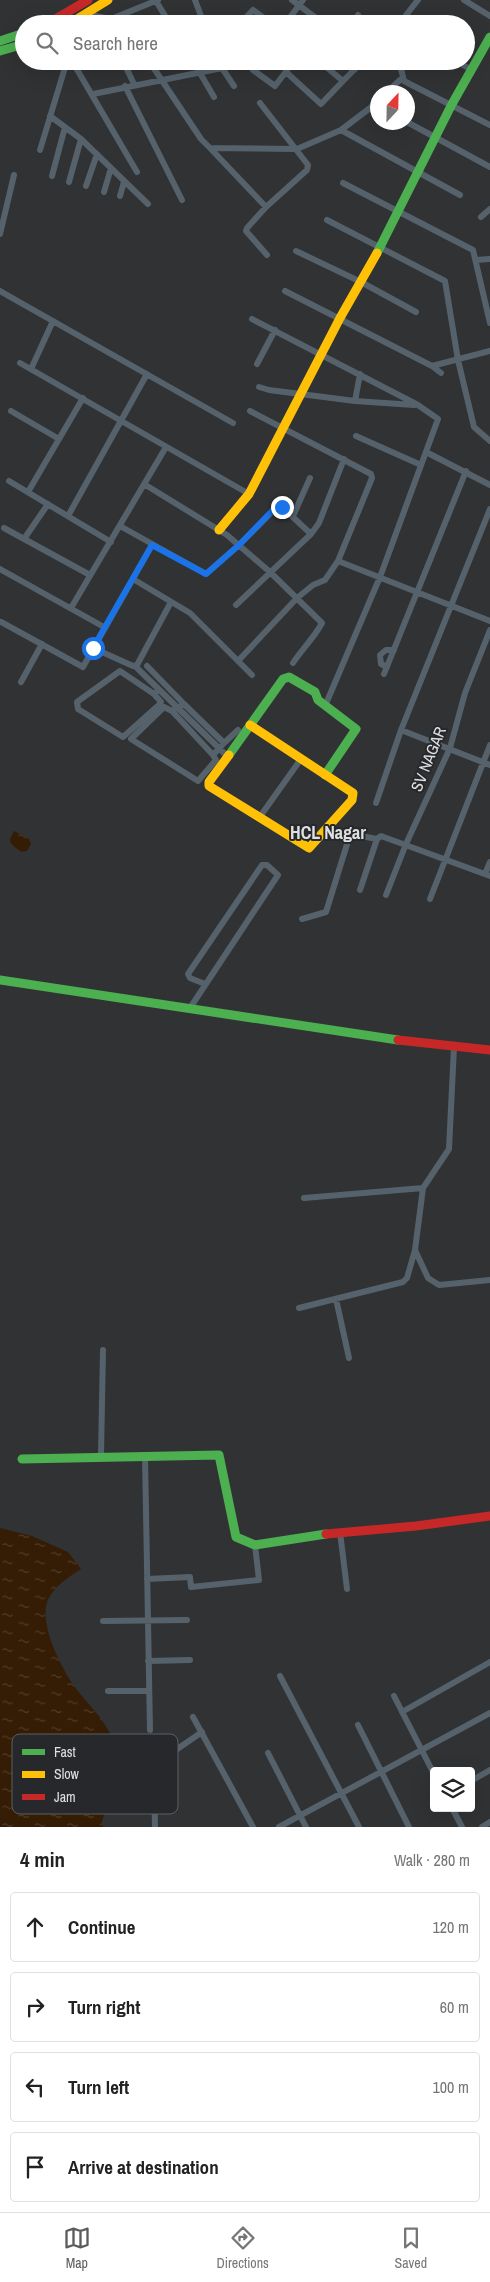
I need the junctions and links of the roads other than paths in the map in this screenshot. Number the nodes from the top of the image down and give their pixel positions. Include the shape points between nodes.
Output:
1 (108, 0) edge
2 (157, 0) edge
3 (195, 0) edge
4 (292, 0) edge
5 (418, 0) edge
6 (464, 0) edge
7 (84, 1) edge
8 (301, 3) edge
9 (85, 14) joint
10 (61, 15) edge
11 (90, 15) edge
12 (123, 15) edge
13 (165, 15) edge
14 (201, 15) edge
15 (248, 15) edge
16 (259, 15) edge
17 (292, 15) edge
18 (314, 15) edge
19 (406, 15) edge
20 (490, 16) edge
21 (15, 36) edge
22 (490, 37) edge
23 (0, 42) edge
24 (15, 47) edge
25 (0, 51) edge
26 (475, 61) edge
27 (64, 70) edge
28 (78, 70) edge
29 (127, 70) edge
30 (154, 70) edge
31 (199, 70) edge
32 (208, 70) edge
33 (223, 70) edge
34 (253, 70) edge
35 (330, 70) edge
36 (354, 70) edge
37 (401, 70) edge
38 (469, 70) edge
39 (286, 72) joint
40 (201, 73) junction
41 (402, 78) junction
42 (161, 81) junction
43 (342, 81) junction
44 (134, 84) junction
45 (394, 85) edge
46 (125, 86) junction
47 (234, 86) dead end
48 (93, 94) junction
49 (214, 97) dead end
50 (260, 103) dead end
51 (452, 104) junction
52 (370, 109) edge
53 (50, 116) junction
54 (490, 125) edge
55 (415, 126) edge
56 (65, 127) junction
57 (341, 130) junction
58 (435, 138) junction
59 (81, 139) junction
60 (210, 148) junction
61 (297, 148) junction
62 (40, 150) dead end
63 (97, 154) junction
64 (490, 167) edge
65 (111, 168) junction
66 (137, 172) dead end
67 (417, 173) junction
68 (14, 175) dead end
69 (52, 176) dead end
70 (69, 182) dead end
71 (124, 182) junction
72 (343, 183) dead end
73 (86, 186) dead end
74 (104, 192) dead end
75 (460, 195) dead end
76 (120, 196) dead end
77 (182, 200) dead end
78 (148, 204) dead end
79 (266, 207) junction
80 (490, 209) edge
81 (399, 211) junction
82 (480, 217) dead end
83 (327, 220) dead end
84 (0, 234) edge
85 (380, 248) junction
86 (296, 250) dead end
87 (267, 255) dead end
88 (490, 259) edge
89 (476, 260) junction
90 (361, 282) junction
91 (0, 291) edge
92 (285, 291) dead end
93 (416, 312) dead end
94 (340, 318) junction
95 (252, 319) dead end
96 (53, 321) junction
97 (490, 323) edge
98 (275, 330) junction
99 (490, 352) edge
100 (322, 354) junction
101 (458, 360) junction
102 (20, 363) dead end
103 (257, 364) dead end
104 (432, 366) junction
105 (31, 368) junction
106 (441, 373) dead end
107 (147, 374) junction
108 (360, 374) junction
109 (259, 387) dead end
110 (301, 394) junction
111 (83, 398) junction
112 (355, 401) junction
113 (418, 405) junction
114 (250, 410) dead end
115 (11, 411) dead end
116 (123, 421) junction
117 (233, 423) dead end
118 (284, 428) junction
119 (356, 436) dead end
120 (59, 439) junction
121 (490, 441) edge
122 (166, 447) junction
123 (426, 452) junction
124 (344, 459) junction
125 (421, 465) junction
126 (466, 471) junction
127 (310, 478) dead end
128 (9, 481) dead end
129 (144, 484) junction
130 (490, 485) edge
131 (28, 492) junction
132 (249, 494) junction
133 (48, 504) junction
134 (490, 510) edge
135 (68, 516) junction
136 (293, 516) junction
137 (120, 526) junction
138 (4, 528) dead end
139 (219, 530) junction
140 (311, 534) junction
141 (24, 539) junction
142 (111, 542) junction
143 (152, 545) junction
144 (239, 545) junction
145 (338, 561) junction
146 (0, 569) edge
147 (270, 572) junction
148 (90, 575) junction
149 (380, 578) junction
150 (133, 579) junction
151 (418, 592) junction
152 (297, 598) junction
153 (171, 602) junction
154 (236, 605) dead end
155 (451, 606) junction
156 (71, 608) junction
157 (490, 621) edge
158 (1, 622) edge
159 (104, 627) junction
160 (490, 630) edge
161 (42, 644) junction
162 (93, 648) junction
163 (394, 650) junction
164 (238, 662) junction
165 (293, 663) dead end
166 (135, 666) junction
167 (147, 666) dead end
168 (387, 667) junction
169 (384, 674) dead end
170 (252, 676) dead end
171 (21, 682) dead end
172 (157, 692) junction
173 (184, 704) junction
174 (325, 706) junction
175 (174, 709) junction
176 (250, 725) junction
177 (238, 730) dead end
178 (401, 730) junction
179 (224, 743) junction
180 (490, 745) edge
181 (450, 748) junction
182 (218, 749) junction
183 (213, 756) junction
184 (228, 757) junction
185 (301, 759) junction
186 (483, 762) junction
187 (490, 765) edge
188 (325, 775) junction
189 (376, 804) dead end
190 (259, 818) junction
191 (378, 838) junction
192 (406, 844) junction
193 (446, 860) junction
194 (490, 862) edge
195 (487, 875) edge
196 (360, 890) dead end
197 (386, 895) dead end
198 (430, 900) dead end
199 (302, 919) dead end
200 (0, 980) edge
201 (205, 984) junction
202 (190, 1008) junction
203 (454, 1047) junction
204 (490, 1050) edge
205 (422, 1188) junction
206 (304, 1198) dead end
207 (416, 1250) junction
208 (490, 1280) edge
209 (336, 1299) junction
210 (299, 1308) dead end
211 (102, 1350) dead end
212 (349, 1358) dead end
213 (102, 1456) junction
214 (145, 1457) junction
215 (22, 1459) dead end
216 (490, 1516) edge
217 (340, 1532) junction
218 (255, 1545) junction
219 (146, 1579) junction
220 (347, 1589) dead end
221 (147, 1620) junction
222 (187, 1620) dead end
223 (103, 1621) dead end
224 (190, 1660) dead end
225 (148, 1661) junction
226 (490, 1662) edge
227 (280, 1676) dead end
228 (108, 1691) dead end
229 (149, 1691) junction
230 (394, 1696) dead end
231 (402, 1712) junction
232 (490, 1713) edge
233 (193, 1716) dead end
234 (358, 1725) dead end
235 (150, 1730) dead end
236 (202, 1732) junction
237 (178, 1748) edge
238 (421, 1750) junction
239 (268, 1753) dead end
240 (430, 1767) edge
241 (490, 1770) edge
242 (381, 1773) junction
243 (475, 1779) edge
244 (342, 1794) junction
245 (454, 1812) edge
246 (156, 1814) edge
247 (301, 1817) junction
248 (490, 1822) edge
249 (156, 1827) edge
250 (253, 1827) edge
251 (279, 1827) edge
252 (306, 1827) edge
253 (359, 1827) edge
254 (409, 1827) edge
255 (462, 1827) edge
256 (482, 1827) edge

1 - 9 street
2 - 12 street
2 - 13 street
3 - 14 street
4 - 8 street
5 - 19 street
6 - 20 street
7 - 10 street
8 - 17 street
8 - 18 street
9 - 11 street
15 - 16 street via 252,10
21 - 23 street
22 - 26 street
24 - 25 street
27 - 53 street
28 - 48 street
29 - 44 street
30 - 42 street
31 - 40 street
32 - 40 street
33 - 47 street
34 - 39 street via 275,86
35 - 43 street
36 - 43 street
37 - 41 street
38 - 51 street
39 - 43 street via 321,104
40 - 42 street
40 - 49 street
41 - 45 street
41 - 51 street
42 - 44 street
42 - 60 street
44 - 46 street
46 - 48 street
46 - 77 street
48 - 66 street
50 - 61 street
51 - 54 street
51 - 58 street
52 - 57 street
53 - 56 street
53 - 62 street
55 - 58 street
56 - 59 street
56 - 69 street
57 - 61 street
57 - 67 street
58 - 64 street
58 - 67 street
59 - 63 street
59 - 70 street
60 - 61 street
60 - 79 street
61 - 79 street via 308,165 307,170
63 - 65 street
63 - 73 street
65 - 71 street
65 - 74 street
67 - 75 street
67 - 81 street
68 - 84 street
71 - 76 street
71 - 78 street
72 - 81 street
79 - 87 street via 246,231
80 - 82 street
81 - 85 street
81 - 89 street via 471,249
83 - 85 street
85 - 90 street
85 - 101 street via 445,281
86 - 90 street
88 - 89 street
89 - 97 street
90 - 93 street
90 - 94 street
91 - 96 street
92 - 94 street
94 - 100 street
94 - 104 street
95 - 98 street
96 - 105 street
96 - 107 street
98 - 100 street
98 - 103 street
99 - 101 street
100 - 108 street
100 - 110 street
101 - 104 street
101 - 121 street via 474,428
102 - 105 street
104 - 106 street
105 - 111 street
107 - 116 street
107 - 117 street
108 - 112 street
108 - 113 street
109 - 110 street
110 - 112 street
110 - 118 street
111 - 116 street
111 - 120 street
112 - 113 street
113 - 123 street via 438,419
114 - 118 street
115 - 120 street
116 - 122 street
116 - 135 street
118 - 124 street
118 - 132 street
119 - 125 street
120 - 131 street
122 - 129 street
122 - 132 street
123 - 125 street
123 - 126 street
124 - 140 street via 319,523
124 - 145 street via 371,474 372,478
125 - 149 street
126 - 130 street
126 - 151 street
127 - 136 street
128 - 131 street
129 - 137 street
129 - 139 street
131 - 133 street
132 - 139 street
133 - 135 street
133 - 141 street
134 - 155 street
135 - 142 street
136 - 140 street
136 - 144 street via 277,507
137 - 142 street
137 - 143 street
138 - 141 street
139 - 144 street
140 - 147 street
141 - 148 street
142 - 148 street
143 - 144 street via 206,574
143 - 150 street
144 - 147 street
145 - 149 street
145 - 152 street via 325,580
146 - 156 street
147 - 152 street
147 - 154 street
148 - 156 street
149 - 151 street
149 - 174 street
150 - 153 street
150 - 159 street
151 - 155 street
151 - 163 street
152 - 164 street
152 - 165 street via 322,623 315,637 303,647
153 - 164 street via 190,613
153 - 166 street
155 - 157 street
155 - 178 street
156 - 159 street
158 - 161 street
159 - 162 street
160 - 181 street, SV NAGAR via 465,693
161 - 162 street via 84,667
161 - 171 street
162 - 166 street
163 - 168 street
163 - 168 street via 386,650 380,655 381,664
164 - 170 street
166 - 172 street
167 - 173 street
168 - 169 street
172 - 172 street via 160,704 124,737 78,709 77,702 120,671
172 - 175 street
173 - 175 street
173 - 179 street
174 - 176 street via 315,692 292,676 286,677
174 - 188 street via 356,729
175 - 182 street
175 - 183 street
175 - 183 street via 164,707 131,739 198,781 216,760
176 - 184 street
176 - 185 street
177 - 179 street
178 - 181 street
178 - 189 street
179 - 182 street
180 - 186 street
181 - 186 street
181 - 192 street, SV NAGAR
182 - 183 street
182 - 184 street
184 - 190 street via 209,786
185 - 188 street
185 - 190 street
186 - 187 street
186 - 193 street
188 - 190 street via 354,796 309,848
191 - 192 street
191 - 196 street
191 - 199 street via 356,835 348,841 326,912
192 - 193 street
192 - 197 street, SV NAGAR
193 - 195 street
193 - 198 street
194 - 195 street
200 - 202 street
201 - 201 street via 188,974 262,865 267,865 278,875
201 - 202 street
202 - 203 street via 369,1037
203 - 204 street
203 - 205 street via 449,1149
205 - 206 street
205 - 207 street
207 - 208 street via 428,1278 439,1286
207 - 209 street via 407,1278 402,1282
209 - 210 street
209 - 212 street
211 - 213 street
213 - 214 street
213 - 215 street
214 - 218 street via 219,1455 236,1537
214 - 219 street
216 - 217 street
217 - 218 street
217 - 220 street
218 - 219 street via 259,1580 191,1588 190,1577
219 - 221 street
221 - 222 street
221 - 223 street
221 - 225 street
224 - 225 street
225 - 229 street
226 - 231 street
227 - 244 street
228 - 229 street
229 - 235 street
230 - 231 street
231 - 238 street
232 - 238 street
233 - 236 street
234 - 242 street
236 - 237 street
236 - 250 street
238 - 240 street
238 - 242 street
239 - 247 street
241 - 243 street
242 - 244 street
242 - 254 street
244 - 247 street
244 - 253 street
245 - 255 street
246 - 249 street
247 - 251 street
247 - 252 street
248 - 256 street

